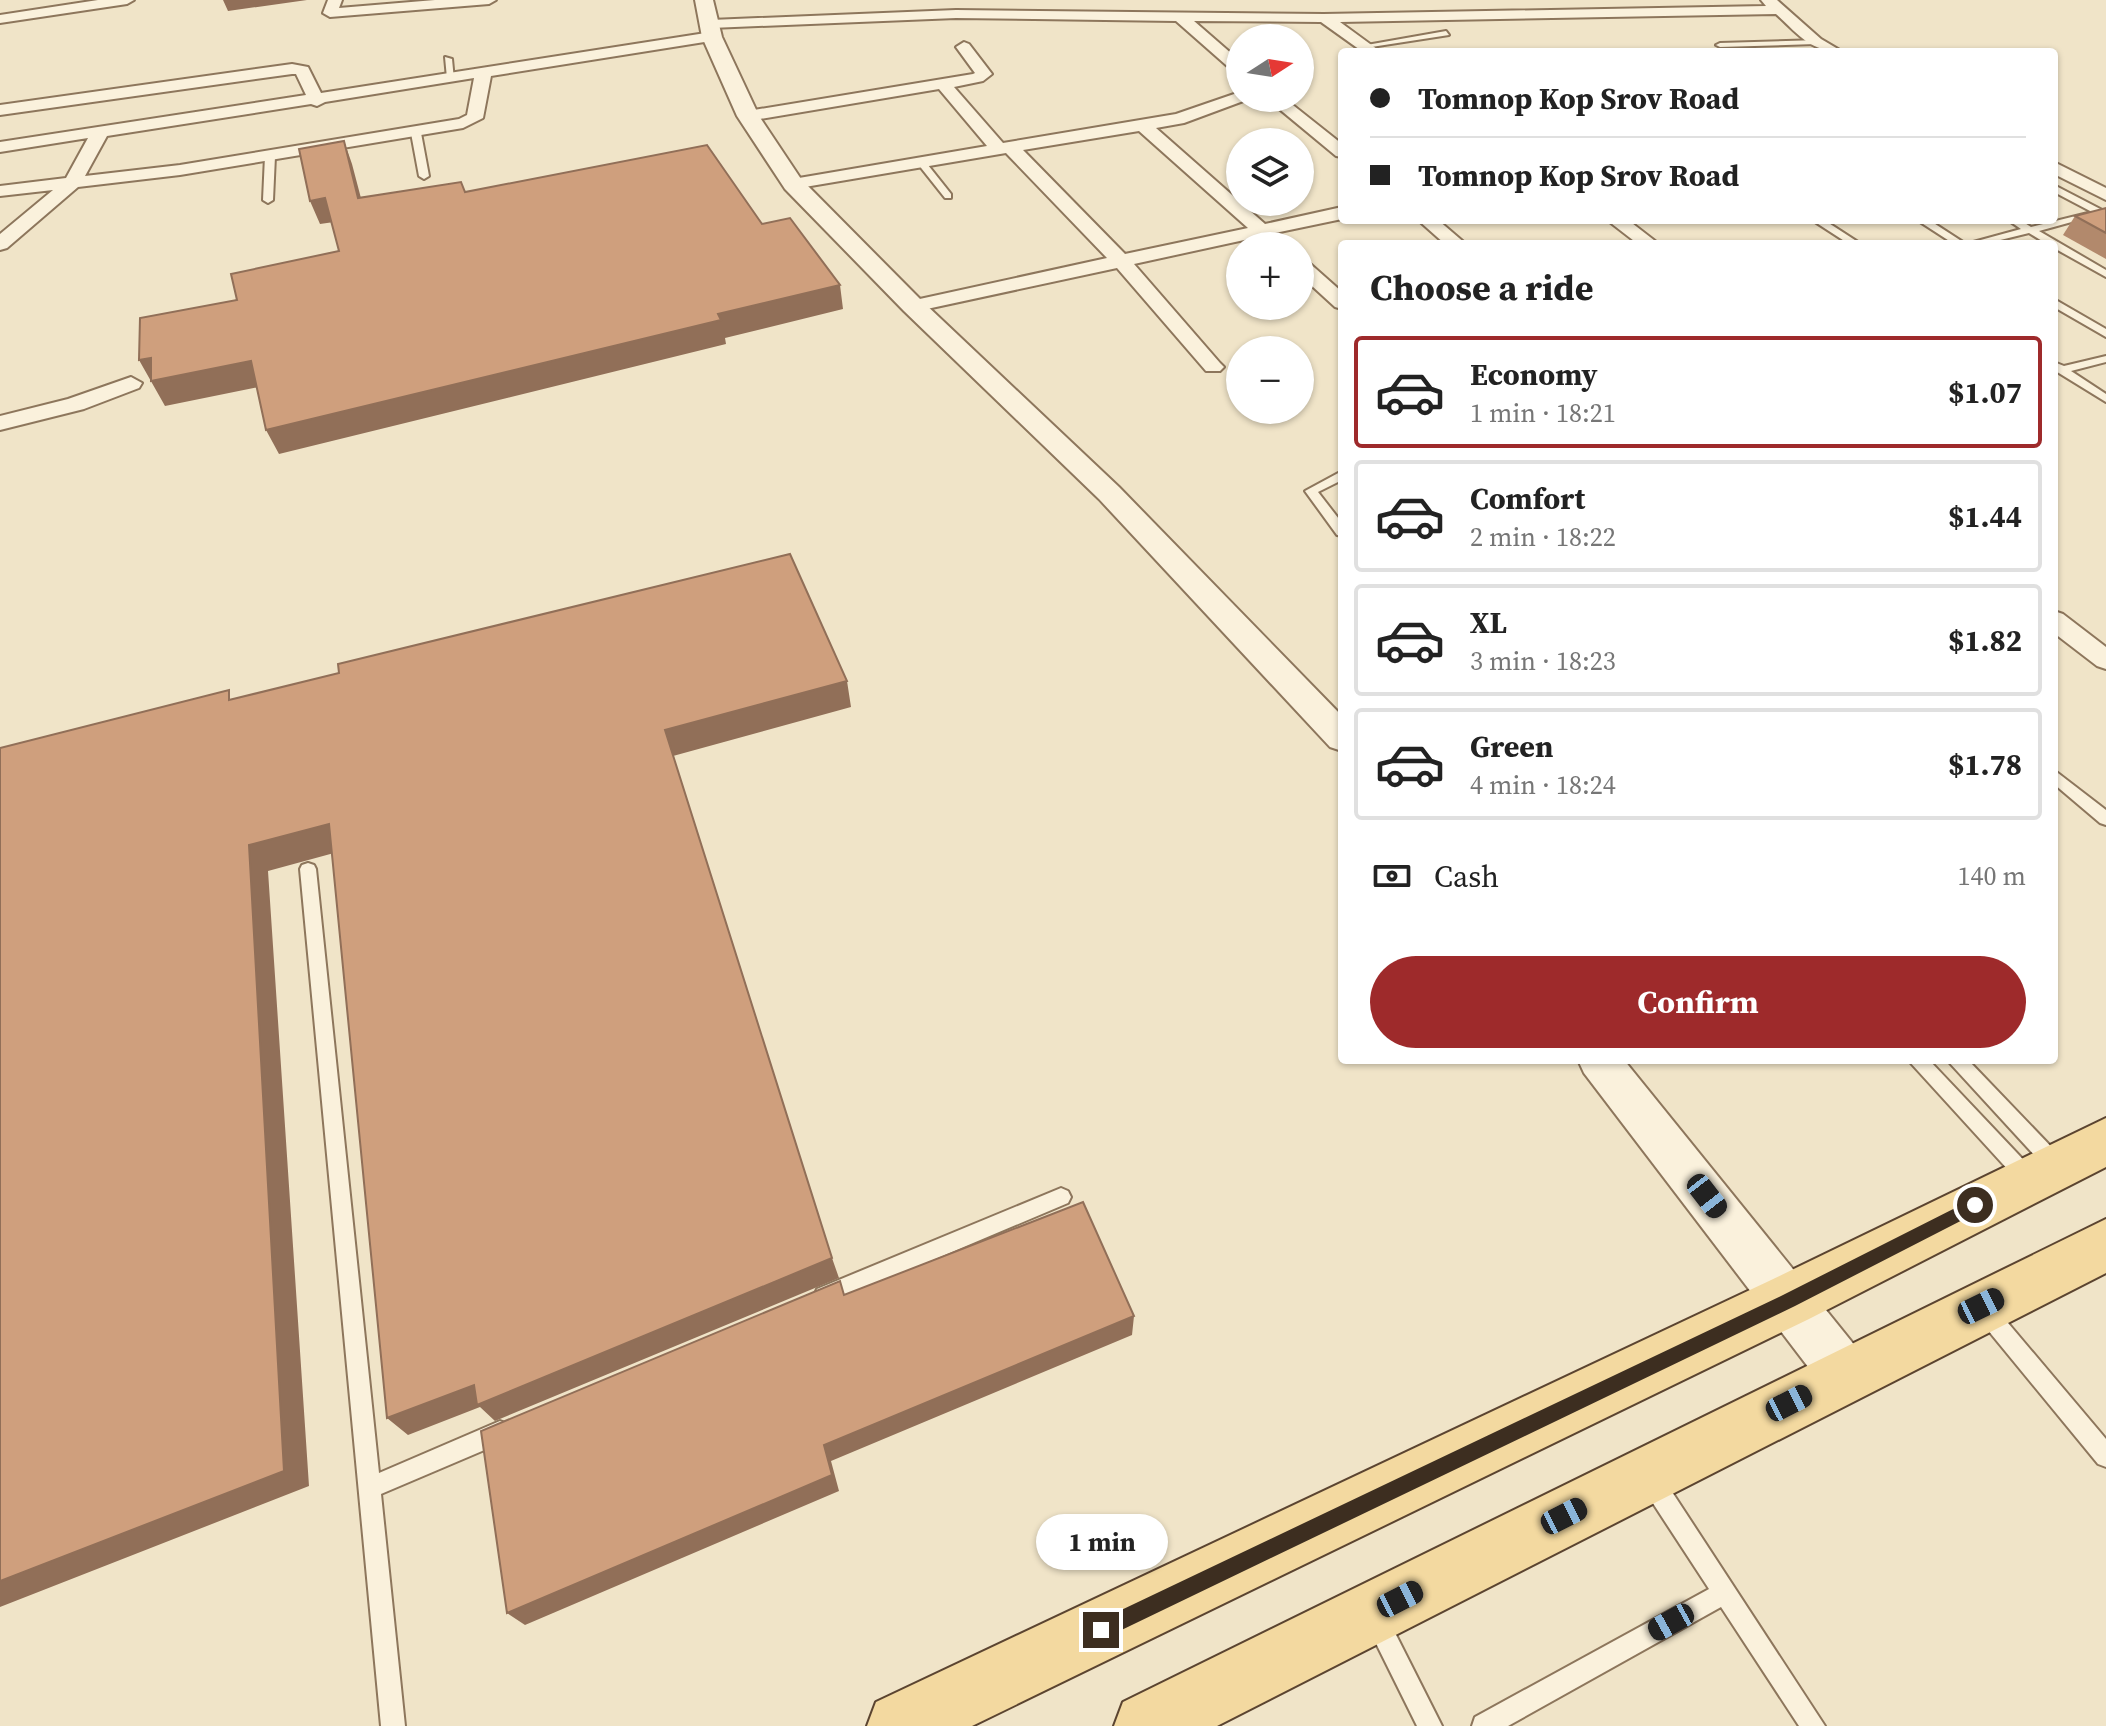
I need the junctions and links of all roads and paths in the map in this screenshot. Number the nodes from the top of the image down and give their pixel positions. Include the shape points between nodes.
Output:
1 (127, 0) edge
2 (335, 0) edge
3 (489, 0) edge
4 (1772, 5) edge
5 (953, 7) edge
6 (1180, 17) junction
7 (1324, 18) junction
8 (0, 19) edge
9 (709, 20) edge
10 (1446, 33) dead end
11 (1816, 42) junction
12 (1720, 45) dead end
13 (964, 47) dead end
14 (1368, 48) edge
15 (1374, 48) edge
16 (1827, 48) edge
17 (1226, 57) edge
18 (448, 59) dead end
19 (483, 74) junction
20 (451, 78) junction
21 (943, 84) junction
22 (1226, 100) edge
23 (317, 101) junction
24 (0, 110) edge
25 (1292, 112) edge
26 (748, 116) junction
27 (1143, 125) junction
28 (416, 133) junction
29 (99, 134) junction
30 (0, 147) edge
31 (1004, 148) junction
32 (1338, 149) edge
33 (270, 156) junction
34 (921, 162) junction
35 (2058, 170) edge
36 (424, 176) dead end
37 (72, 183) junction
38 (793, 184) junction
39 (2058, 190) edge
40 (0, 191) edge
41 (948, 196) dead end
42 (268, 200) dead end
43 (2104, 208) edge
44 (1338, 214) edge
45 (2058, 222) edge
46 (1432, 224) edge
47 (1622, 224) edge
48 (1824, 224) edge
49 (1928, 224) edge
50 (2020, 224) edge
51 (2051, 224) edge
52 (1260, 230) junction
53 (2031, 230) junction
54 (1262, 232) edge
55 (1452, 240) edge
56 (1644, 240) edge
57 (1850, 240) edge
58 (1954, 240) edge
59 (1988, 240) edge
60 (2048, 240) edge
61 (0, 244) edge
62 (2058, 246) edge
63 (1123, 263) junction
64 (2106, 274) edge
65 (1314, 278) edge
66 (1338, 299) edge
67 (2058, 304) edge
68 (913, 306) junction
69 (2106, 334) edge
70 (2106, 359) edge
71 (1213, 367) dead end
72 (2058, 368) edge
73 (131, 383) dead end
74 (2106, 399) edge
75 (0, 423) edge
76 (1338, 477) edge
77 (1338, 527) edge
78 (2058, 623) edge
79 (2106, 660) edge
80 (1338, 734) edge
81 (2058, 779) edge
82 (2106, 819) edge
83 (308, 869) dead end
84 (1602, 1064) edge
85 (1923, 1064) edge
86 (1960, 1064) edge
87 (2063, 1161) edge
88 (1061, 1197) dead end
89 (2106, 1245) edge
90 (1789, 1300) junction
91 (810, 1302) edge
92 (1981, 1306) junction
93 (1846, 1375) junction
94 (516, 1426) edge
95 (2106, 1456) edge
96 (1646, 1474) junction
97 (369, 1488) junction
98 (1724, 1593) junction
99 (1373, 1613) junction
100 (393, 1726) edge
101 (900, 1726) edge
102 (1147, 1726) edge
103 (1430, 1726) edge
104 (1484, 1726) edge
105 (1813, 1726) edge

1 - 8 street
2 - 3 street via 330,13
4 - 7 street
4 - 11 street
5 - 6 street
5 - 9 street
6 - 7 street
6 - 17 street
7 - 14 street
9 - 19 street
9 - 26 street
10 - 15 lane
11 - 12 lane
11 - 16 street
13 - 21 street via 984,74
18 - 20 lane
19 - 20 street
19 - 28 street via 475,118
20 - 23 street
21 - 26 street
21 - 31 street
22 - 27 street via 1196,114
23 - 24 street via 302,70 292,69
23 - 29 street
25 - 32 street
26 - 38 street
27 - 31 street
27 - 52 street
28 - 33 street
28 - 36 lane
29 - 30 street
29 - 37 street
31 - 34 street
31 - 63 street
33 - 37 street
33 - 42 lane
34 - 38 street
34 - 41 lane
35 - 43 street
37 - 40 street
37 - 61 street
38 - 68 street
39 - 43 lane
43 - 45 lane
44 - 52 street
46 - 55 street
47 - 56 street
48 - 57 lane
49 - 58 lane
50 - 53 lane
51 - 53 lane
52 - 54 street
52 - 63 street
53 - 59 lane
53 - 60 lane
62 - 64 lane
63 - 68 street
63 - 71 street
65 - 66 street
67 - 69 lane
68 - 80 street via 1109,493
70 - 72 lane
72 - 74 lane
73 - 75 street via 76,404
76 - 77 lane via 1311,491
78 - 79 street
81 - 82 lane
83 - 97 lane
84 - 90 street
85 - 87 lane
86 - 87 lane
87 - 90 main road
88 - 91 lane
89 - 92 main road
90 - 93 street
90 - 101 main road
92 - 93 main road
92 - 95 lane
93 - 96 main road
94 - 97 lane
96 - 98 lane
96 - 99 main road
97 - 100 lane
98 - 104 lane
98 - 105 lane
99 - 102 main road
99 - 103 lane

